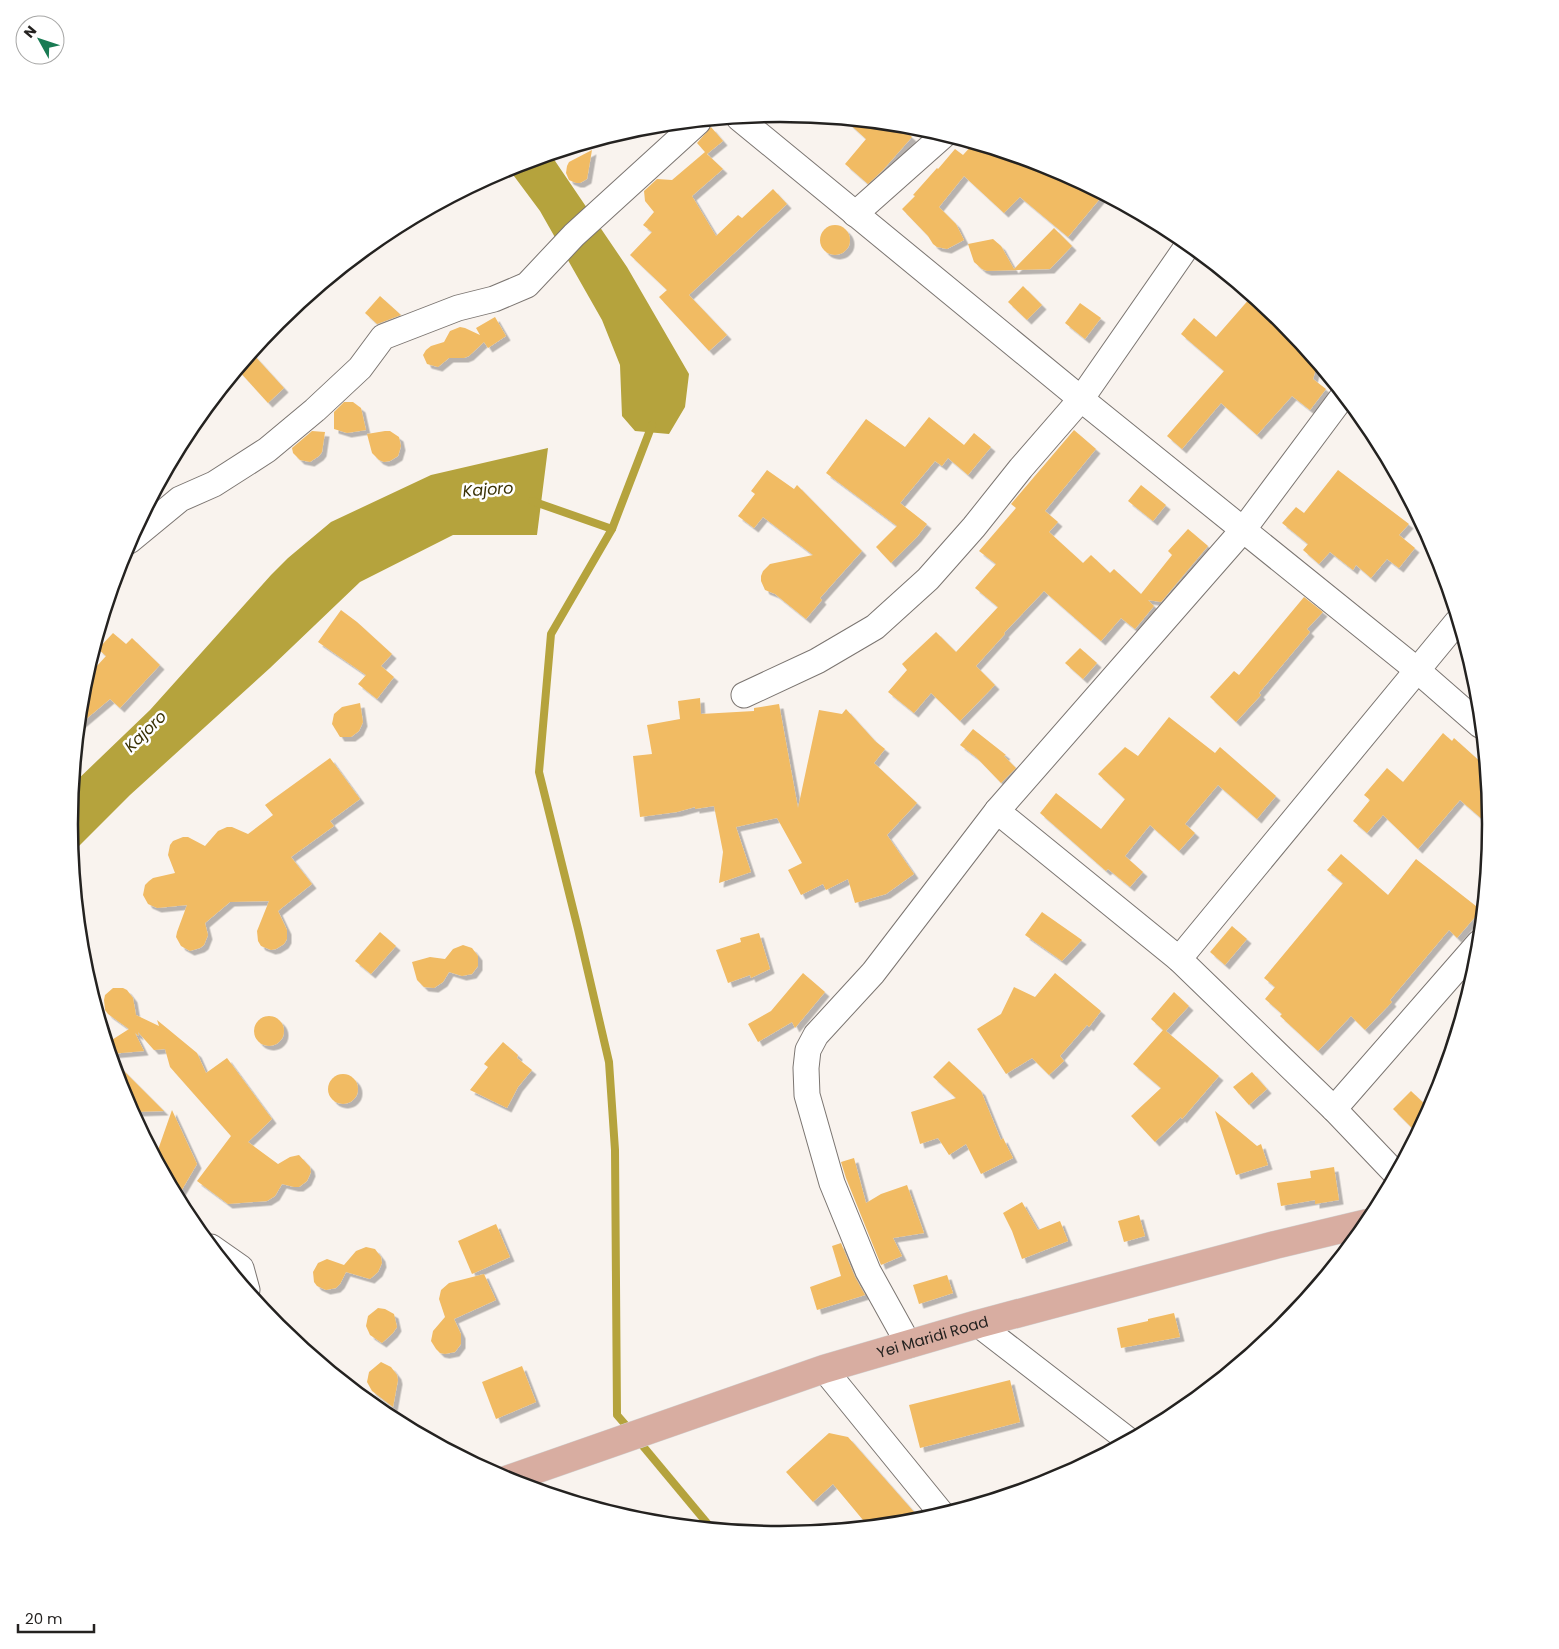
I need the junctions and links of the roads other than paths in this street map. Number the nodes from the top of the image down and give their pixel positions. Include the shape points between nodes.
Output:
1 (746, 123) edge
2 (691, 129) edge
3 (937, 141) edge
4 (855, 214) junction
5 (1184, 251) edge
6 (1081, 399) junction
7 (1339, 401) edge
8 (143, 529) edge
9 (1243, 530) junction
10 (1453, 627) edge
11 (1418, 670) junction
12 (744, 695) dead end
13 (1473, 719) edge
14 (997, 810) junction
15 (1469, 953) edge
16 (1179, 959) junction
17 (1334, 1109) junction
18 (1391, 1169) edge
19 (1355, 1226) edge
20 (229, 1259) edge
21 (244, 1278) edge
22 (978, 1324) junction
23 (909, 1345) junction
24 (824, 1368) junction
25 (1123, 1436) edge
26 (518, 1476) edge
27 (937, 1508) edge

1 - 4 street
2 - 8 street via 574,234 527,285 384,337 360,368 267,450 214,484 180,498
3 - 4 street
4 - 6 street
5 - 6 street
6 - 9 street
6 - 12 street via 928,579 875,627 817,661
7 - 9 street
9 - 11 street
9 - 14 street
10 - 11 street
11 - 13 street
11 - 16 street
14 - 16 street
14 - 23 street via 890,952 816,1035 808,1050 807,1095 832,1183 868,1271
15 - 17 street
16 - 17 street
17 - 18 street
19 - 22 main road, Yei Maridi Road
20 - 21 street via 242,1268
22 - 23 main road, Yei Maridi Road
22 - 25 street
23 - 24 main road, Yei Maridi Road
24 - 26 main road, Yei Maridi Road
24 - 27 street

